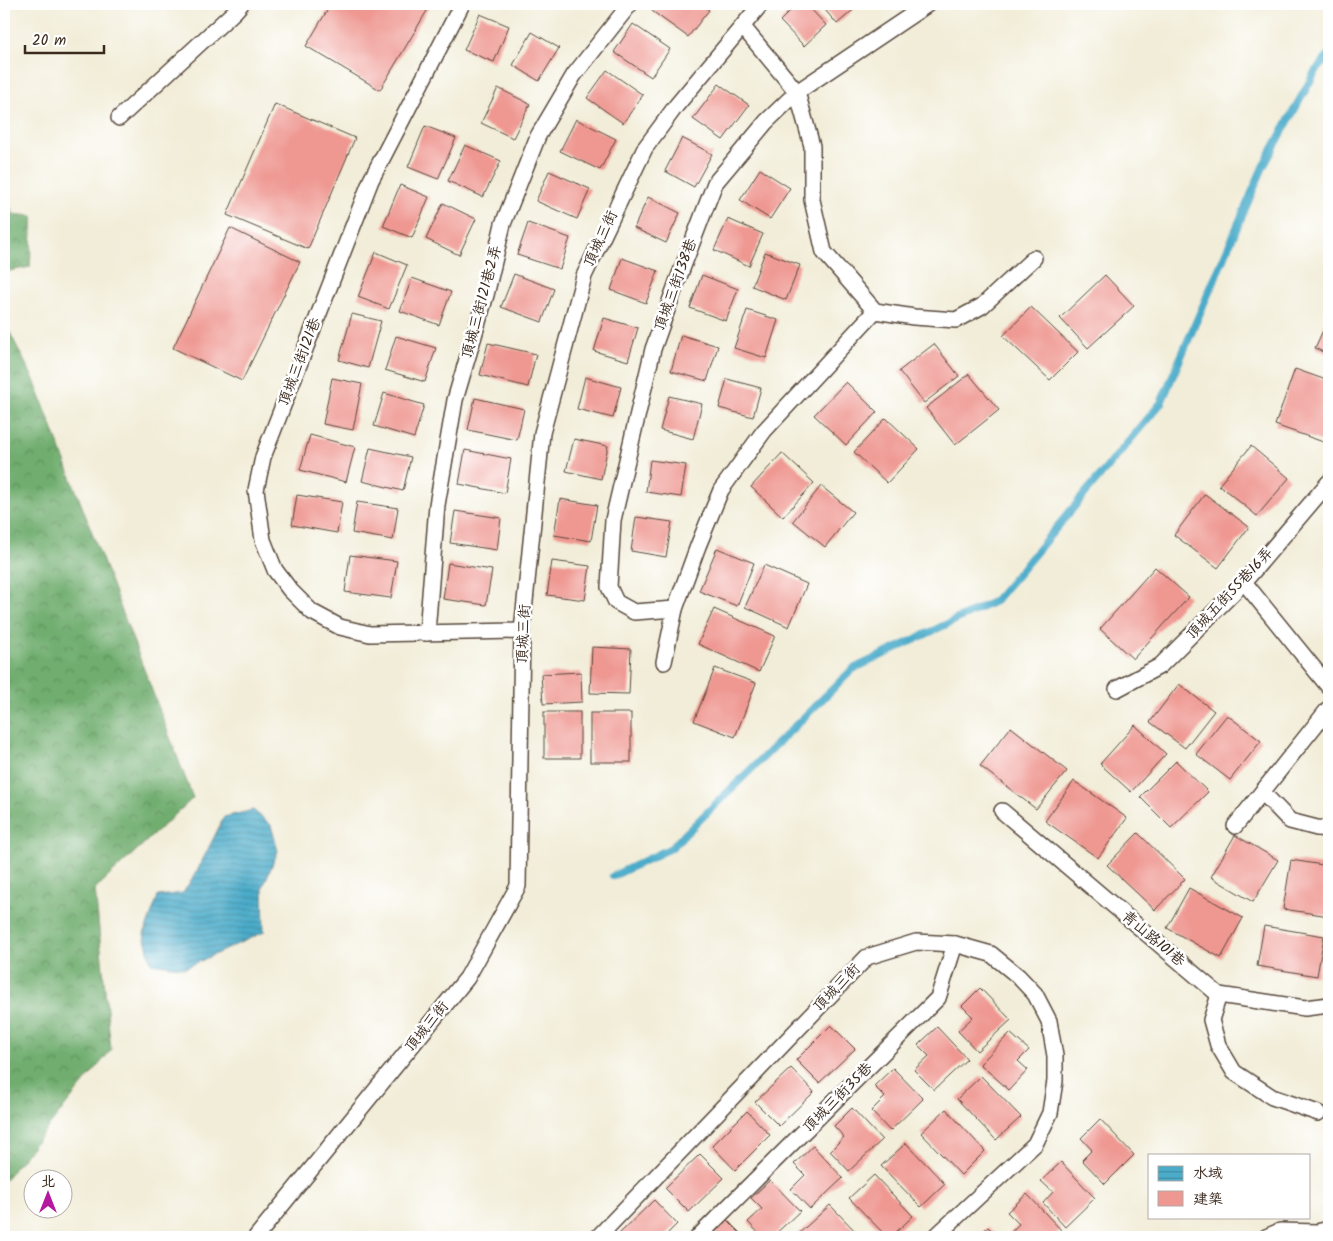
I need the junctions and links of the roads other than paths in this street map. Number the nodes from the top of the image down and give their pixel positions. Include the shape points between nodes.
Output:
1 (241, 4) edge
2 (462, 4) edge
3 (630, 4) edge
4 (761, 4) edge
5 (928, 4) edge
6 (743, 27) junction
7 (797, 92) junction
8 (119, 118) dead end
9 (1034, 258) dead end
10 (875, 311) junction
11 (1329, 482) edge
12 (1244, 582) junction
13 (675, 609) junction
14 (522, 631) junction
15 (427, 633) junction
16 (664, 662) dead end
17 (1329, 687) edge
18 (1117, 689) dead end
19 (1329, 708) edge
20 (1262, 793) junction
21 (1002, 811) dead end
22 (1235, 826) dead end
23 (1329, 829) edge
24 (955, 944) junction
25 (1219, 995) junction
26 (1329, 1005) edge
27 (1318, 1113) dead end
28 (1329, 1229) edge
29 (256, 1237) edge
30 (598, 1237) edge
31 (698, 1237) edge
32 (935, 1237) edge
33 (1266, 1237) edge

1 - 8 lane
2 - 15 lane, 頂城三街121巷 via 370,180 263,457 256,490 262,540 275,570 312,612 340,627 370,634
3 - 15 lane, 頂城三街121巷2弄 via 574,75 538,136 503,224 486,296 455,400 437,506
4 - 6 lane, 頂城三街
5 - 7 lane, 頂城三街138巷
6 - 7 lane
6 - 14 lane, 頂城三街 via 645,148 584,276 542,433
7 - 10 lane via 812,146 812,200 824,252
7 - 13 lane, 頂城三街138巷 via 766,122 716,183 652,349 613,520 609,587 616,602 634,612
9 - 10 lane via 982,306 956,320
10 - 13 lane via 764,431 721,490
11 - 12 lane, 頂城五街55巷16弄
12 - 17 lane
12 - 18 lane, 頂城五街55巷16弄 via 1160,666
13 - 16 lane
14 - 15 lane, 頂城三街121巷
14 - 29 lane, 頂城三街 via 518,886 467,978
19 - 20 lane
20 - 22 lane
20 - 23 lane via 1290,821
21 - 25 lane, 青山路101巷
24 - 30 lane, 頂城三街 via 916,942 867,957
24 - 31 lane, 頂城三街35巷 via 938,998
24 - 32 lane, 頂城三街 via 991,954 1035,994 1049,1021 1055,1081 1050,1113 1035,1144
25 - 26 lane via 1305,1008
25 - 27 lane via 1211,1020 1218,1045 1234,1072 1272,1097
28 - 33 lane via 1317,1232 1280,1231

